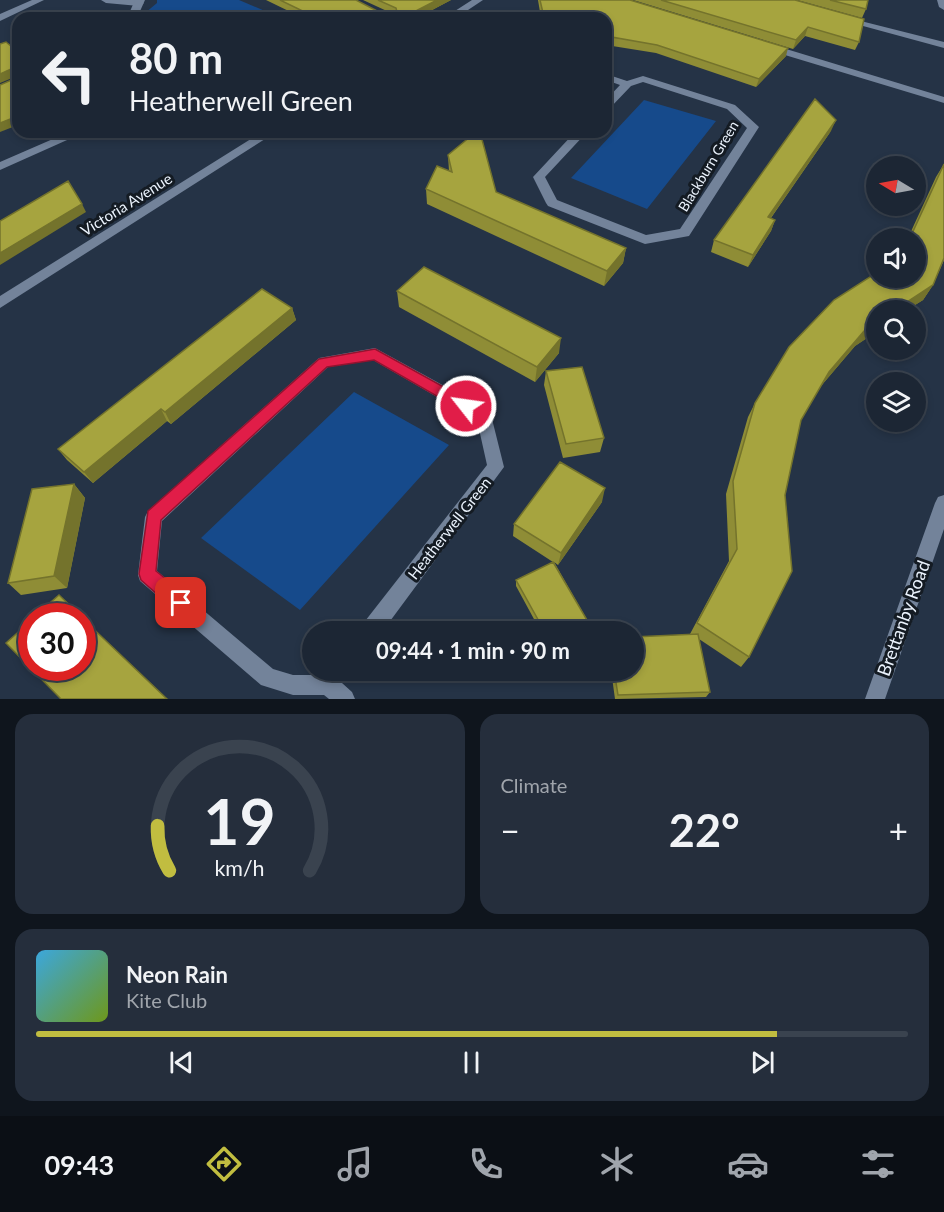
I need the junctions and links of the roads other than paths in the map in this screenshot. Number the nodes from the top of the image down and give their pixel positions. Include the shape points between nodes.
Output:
1 (39, 0) edge
2 (106, 0) edge
3 (478, 0) edge
4 (942, 0) edge
5 (139, 1) edge
6 (944, 8) edge
7 (13, 12) edge
8 (459, 12) edge
9 (838, 17) edge
10 (762, 45) edge
11 (944, 45) edge
12 (612, 79) edge
13 (627, 84) junction
14 (612, 100) edge
15 (944, 100) edge
16 (65, 138) edge
17 (261, 138) edge
18 (575, 138) edge
19 (0, 166) edge
20 (0, 303) edge
21 (944, 503) edge
22 (377, 621) edge
23 (316, 681) edge
24 (336, 681) edge
25 (345, 699) edge
26 (875, 699) edge

1 - 7 street
2 - 5 street
3 - 8 street
4 - 6 street
9 - 11 street
10 - 15 street
12 - 13 street, Blackburn Green
13 - 14 street
13 - 18 street, Blackburn Green via 643,80 731,107 753,127 684,233 645,240 552,203 539,177
16 - 19 street
17 - 20 street, Victoria Avenue
21 - 26 street, Brettanby Road
22 - 23 street, Heatherwell Green via 496,467 484,416 375,354 324,362 153,517 147,574 268,678 293,685
24 - 25 street, Heatherwell Green

